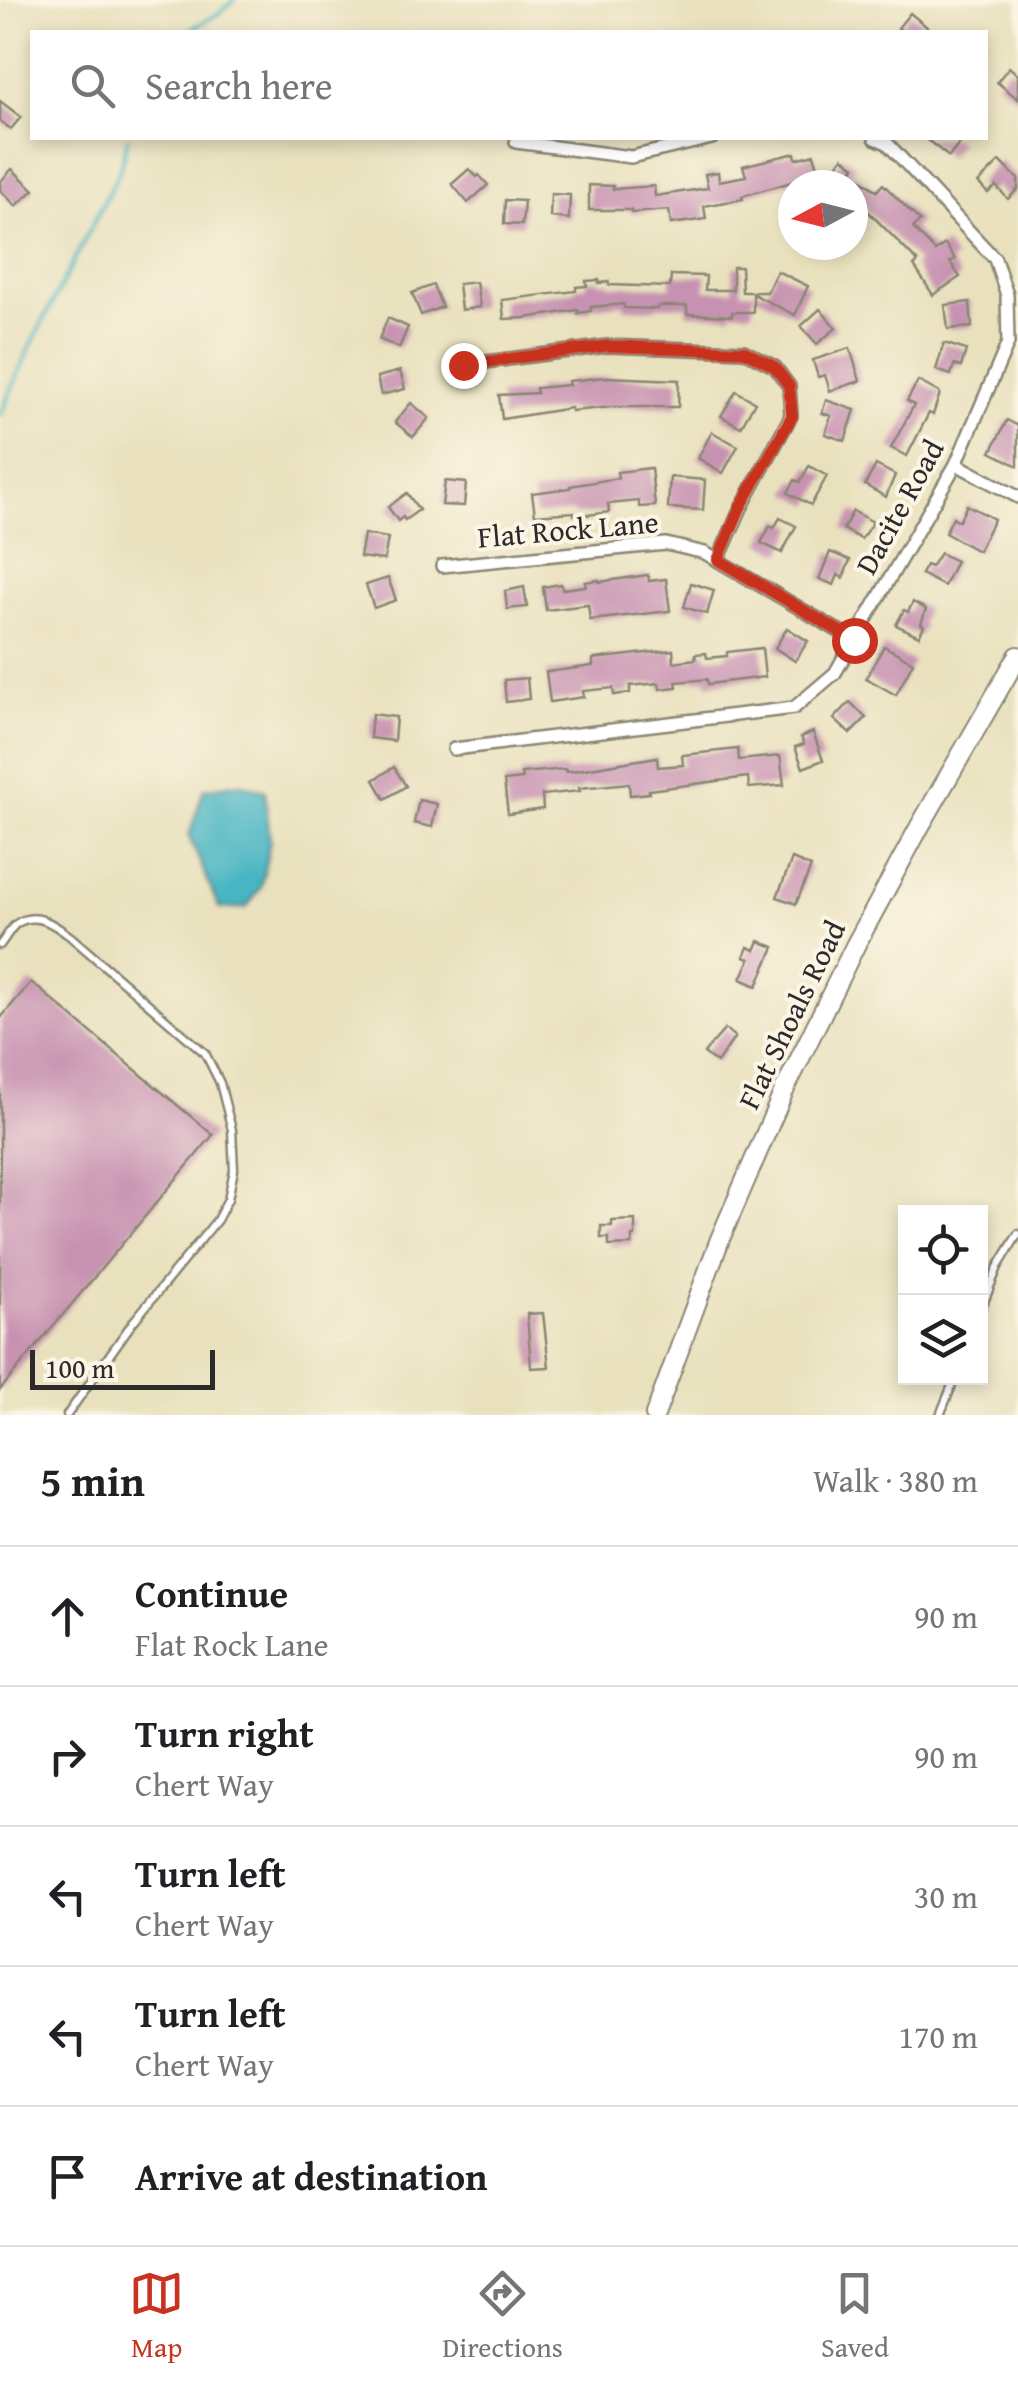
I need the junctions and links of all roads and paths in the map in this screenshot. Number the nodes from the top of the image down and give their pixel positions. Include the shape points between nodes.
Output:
1 (703, 140) edge
2 (885, 140) edge
3 (516, 142) dead end
4 (463, 365) dead end
5 (956, 464) junction
6 (1018, 496) edge
7 (718, 560) junction
8 (442, 566) dead end
9 (854, 640) junction
10 (1018, 656) edge
11 (454, 749) dead end
12 (0, 945) edge
13 (1018, 1234) edge
14 (987, 1295) edge
15 (951, 1385) edge
16 (66, 1415) edge
17 (655, 1415) edge
18 (940, 1415) edge

1 - 3 street via 631,156
2 - 5 street, Dacite Road via 994,259 1007,295 1008,344
4 - 7 street via 607,346 744,351 775,367 789,386 792,416
5 - 6 street
5 - 9 street, Dacite Road
7 - 8 street, Flat Rock Lane via 666,544
7 - 9 street, Flat Rock Lane
9 - 11 street, Dacite Road via 836,673 794,708
10 - 17 main road, Flat Shoals Road via 855,946 784,1091
12 - 16 lane via 17,924 36,918 71,937 206,1052 232,1130 234,1170 218,1220
13 - 14 lane
15 - 18 lane

